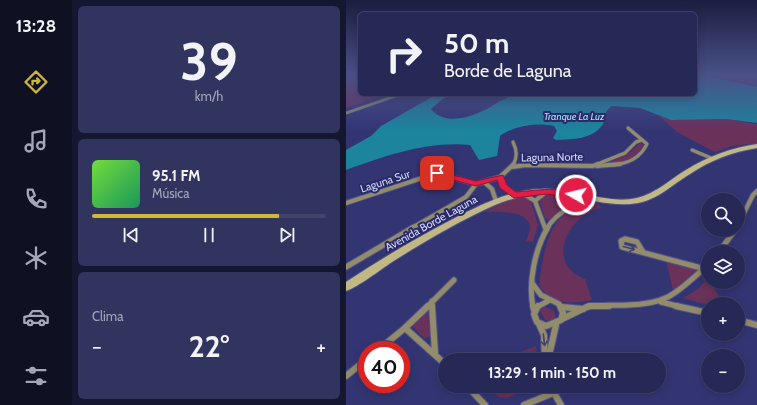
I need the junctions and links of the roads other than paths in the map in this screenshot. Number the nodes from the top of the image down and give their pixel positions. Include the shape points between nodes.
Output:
1 (395, 96) edge
2 (346, 113) edge
3 (628, 128) dead end
4 (642, 140) junction
5 (513, 142) dead end
6 (757, 146) edge
7 (692, 150) dead end
8 (711, 158) junction
9 (593, 166) junction
10 (512, 167) junction
11 (500, 177) junction
12 (484, 182) junction
13 (476, 184) junction
14 (547, 191) junction
15 (757, 191) edge
16 (523, 194) junction
17 (514, 195) junction
18 (576, 195) junction
19 (595, 199) junction
20 (496, 201) junction
21 (535, 201) junction
22 (346, 203) edge
23 (574, 205) junction
24 (745, 211) edge
25 (545, 228) junction
26 (643, 252) dead end
27 (701, 266) edge
28 (346, 267) edge
29 (701, 271) edge
30 (454, 280) dead end
31 (532, 282) junction
32 (346, 287) edge
33 (432, 301) junction
34 (548, 301) junction
35 (660, 302) junction
36 (561, 307) junction
37 (583, 309) junction
38 (534, 310) junction
39 (701, 311) edge
40 (562, 319) junction
41 (537, 322) junction
42 (745, 322) edge
43 (556, 325) junction
44 (757, 325) edge
45 (405, 328) junction
46 (389, 341) edge
47 (435, 353) junction
48 (546, 353) edge
49 (549, 353) edge
50 (438, 356) edge
51 (358, 366) edge
52 (346, 376) edge
53 (473, 393) edge
54 (552, 393) joint
55 (485, 405) edge
56 (524, 405) edge
57 (561, 405) edge

1 - 2 street
3 - 4 street
4 - 9 street, Laguna Norte via 636,142 625,153
4 - 9 street, Laguna Norte via 647,144 645,150 627,163
5 - 10 street, Laguna Norte via 517,150
6 - 8 street, Avenida Borde Laguna via 730,150
7 - 8 street
8 - 19 street, Avenida Borde Laguna via 647,198 627,202
9 - 10 street, Laguna Norte
10 - 11 street, Laguna Norte
11 - 12 street, Laguna Sur
11 - 17 street via 503,186
12 - 13 street, Laguna Sur
12 - 20 street via 492,189
13 - 22 street, Laguna Sur via 437,173
13 - 28 street via 466,198
14 - 16 street, Avenida Borde Laguna
14 - 18 street, Avenida Borde Laguna
14 - 21 street
15 - 24 street
16 - 17 street, Avenida Borde Laguna
16 - 21 street
17 - 20 street, Avenida Borde Laguna
18 - 19 street, Avenida Borde Laguna
18 - 23 street
19 - 23 street
20 - 32 street, Avenida Borde Laguna via 393,255
21 - 25 street
23 - 25 street via 557,215
25 - 31 street via 538,248
26 - 27 street
29 - 35 street via 675,294
30 - 33 street
31 - 34 street via 538,293
31 - 38 street via 531,297
33 - 45 street
33 - 47 street
34 - 36 street via 556,302
34 - 38 street via 540,303
35 - 37 street via 643,305 599,305
35 - 39 street
36 - 37 street
36 - 40 street
37 - 40 street
38 - 41 street
40 - 43 street
41 - 43 street via 546,326
41 -> 48 street via 544,335
42 - 44 street
43 - 49 street
45 - 46 street
45 - 47 street
47 - 50 street
51 - 52 street
53 - 55 street
54 - 56 street
54 - 57 street

